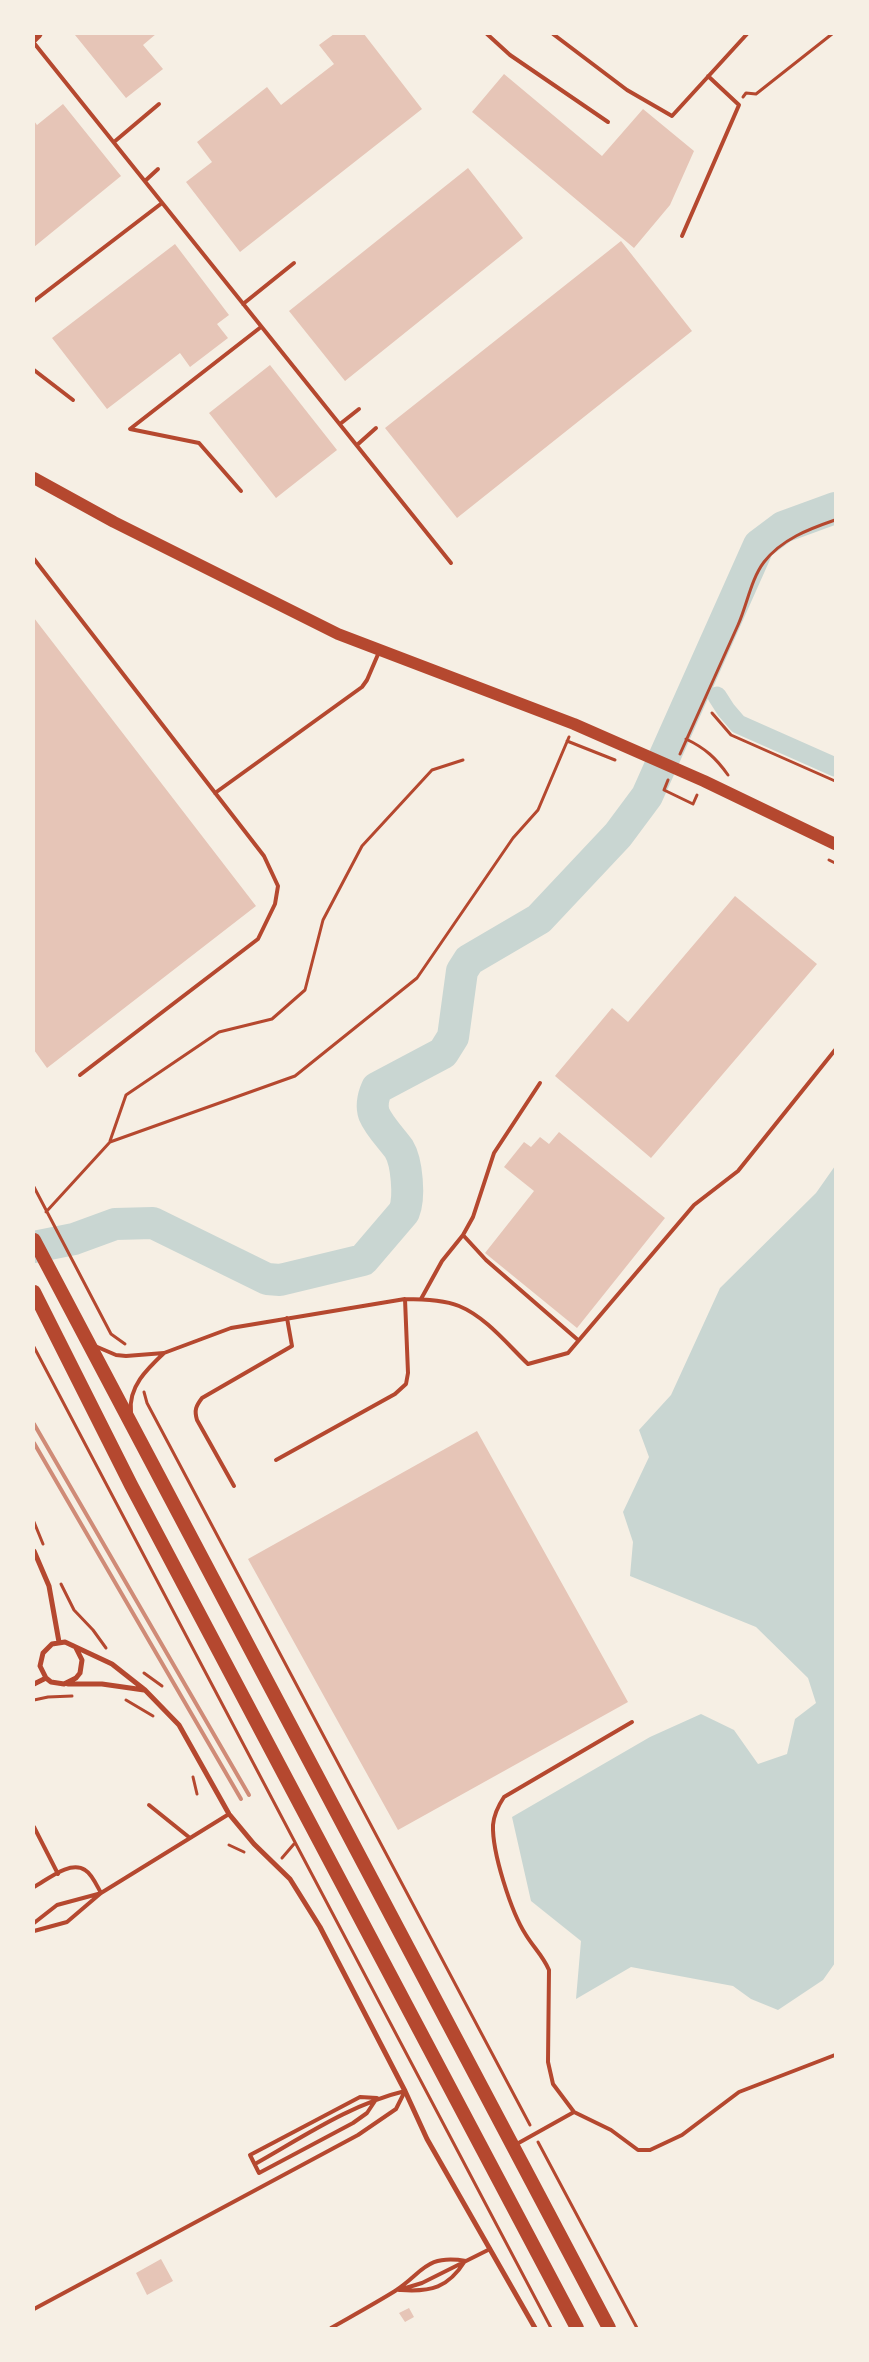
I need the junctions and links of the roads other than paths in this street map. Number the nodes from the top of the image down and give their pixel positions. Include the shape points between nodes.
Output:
1 (38, 34) edge
2 (487, 34) edge
3 (552, 34) edge
4 (748, 34) edge
5 (34, 38) edge
6 (34, 43) edge
7 (708, 76) junction
8 (159, 104) dead end
9 (608, 122) dead end
10 (114, 142) junction
11 (158, 169) dead end
12 (145, 181) junction
13 (162, 203) junction
14 (682, 236) dead end
15 (294, 263) dead end
16 (34, 300) edge
17 (243, 304) junction
18 (261, 327) junction
19 (34, 370) edge
20 (73, 400) dead end
21 (359, 409) dead end
22 (340, 424) junction
23 (376, 428) dead end
24 (356, 444) junction
25 (34, 478) edge
26 (241, 491) dead end
27 (34, 559) edge
28 (451, 563) dead end
29 (380, 650) junction
30 (215, 793) junction
31 (835, 844) edge
32 (835, 1050) edge
33 (80, 1075) dead end
34 (540, 1083) dead end
35 (463, 1235) junction
36 (34, 1240) edge
37 (34, 1292) edge
38 (405, 1299) junction
39 (421, 1299) junction
40 (287, 1318) junction
41 (86, 1338) junction
42 (578, 1340) junction
43 (164, 1353) junction
44 (134, 1429) junction
45 (276, 1460) dead end
46 (234, 1486) dead end
47 (34, 1551) edge
48 (59, 1642) junction
49 (76, 1648) junction
50 (46, 1678) junction
51 (34, 1684) edge
52 (64, 1684) junction
53 (145, 1690) junction
54 (632, 1722) dead end
55 (149, 1805) dead end
56 (229, 1814) junction
57 (34, 1827) edge
58 (190, 1838) junction
59 (58, 1874) junction
60 (34, 1887) edge
61 (101, 1893) junction
62 (34, 1923) edge
63 (34, 1930) edge
64 (835, 2055) edge
65 (405, 2091) junction
66 (377, 2098) junction
67 (574, 2112) junction
68 (513, 2146) junction
69 (255, 2164) junction
70 (491, 2248) junction
71 (466, 2260) junction
72 (397, 2290) junction
73 (34, 2309) edge
74 (330, 2328) edge
75 (535, 2328) edge
76 (577, 2328) edge
77 (610, 2328) edge

1 - 5 street
2 - 9 lane via 510,55
3 - 7 lane via 626,90 672,116
4 - 7 lane
6 - 10 lane
7 - 14 lane via 739,105
8 - 10 lane
10 - 12 lane
11 - 12 lane
12 - 13 lane
13 - 16 lane
13 - 17 lane
15 - 17 lane
17 - 18 lane
18 - 22 lane
18 - 26 lane via 130,429 199,443
19 - 20 lane
21 - 22 lane
22 - 24 lane
23 - 24 lane
24 - 28 lane
25 - 29 main road via 114,522 330,630
27 - 30 lane
29 - 30 lane via 362,687
29 - 31 main road via 624,746
30 - 33 lane via 264,856 278,886 275,904 258,938
32 - 42 lane via 738,1170 694,1205
34 - 35 lane via 494,1152 473,1217
35 - 39 lane via 442,1261
35 - 42 lane via 486,1260
36 - 41 highway
37 - 76 highway via 131,1485
38 - 39 lane
38 - 40 lane
38 - 45 lane via 406,1384 395,1394
39 - 42 lane via 460,1306 484,1322 528,1364 568,1353
40 - 43 lane via 230,1328
40 - 46 lane via 292,1346 202,1398 197,1405 197,1420
41 - 43 lane via 116,1355
41 - 44 highway
43 - 44 lane via 137,1384 131,1398
44 - 68 highway
47 - 48 street via 49,1586
48 - 49 street
48 - 50 street via 47,1648 40,1659
49 - 52 street via 82,1660 80,1673
49 - 53 street via 112,1664
50 - 51 street
50 - 52 street
52 - 53 street via 102,1684
53 - 56 street via 179,1725
54 - 67 lane via 504,1797 496,1809 493,1824 494,1840 513,1910 549,1970 548,2062 554,2084
55 - 58 lane
56 - 58 lane
56 - 65 street via 290,1880 320,1927
57 - 59 lane
58 - 61 lane
59 - 60 lane
59 - 61 lane via 76,1866 86,1870
61 - 62 lane via 57,1906
61 - 63 lane via 67,1922
64 - 67 lane via 739,2092 682,2135 650,2150 638,2150 611,2130
65 - 66 lane
65 - 70 street via 427,2139
65 - 73 lane via 396,2109 358,2135
66 - 69 lane
66 - 69 lane via 360,2097 250,2155
66 - 69 lane via 368,2113 352,2123 259,2173
67 - 68 lane
68 - 77 highway
70 - 71 lane
70 - 75 street
71 - 72 lane via 422,2283
71 - 72 lane via 449,2258 436,2262 416,2272
71 - 72 lane via 450,2280 435,2288 424,2292
72 - 74 lane

